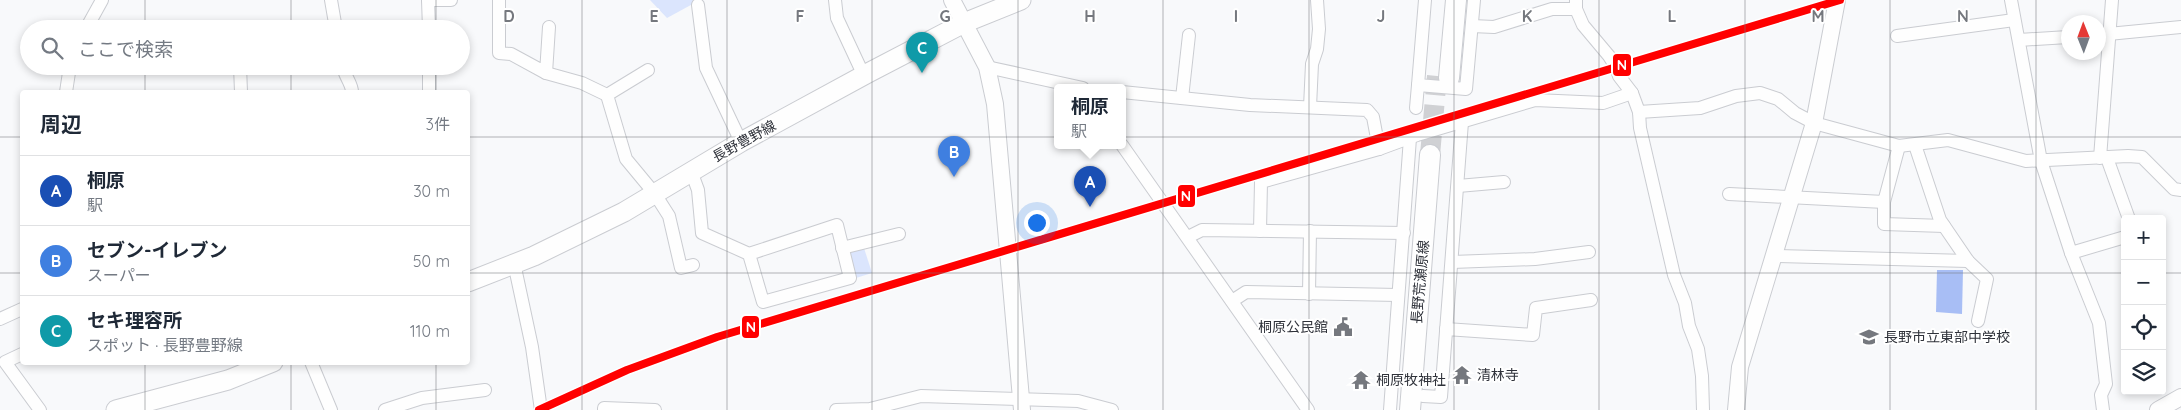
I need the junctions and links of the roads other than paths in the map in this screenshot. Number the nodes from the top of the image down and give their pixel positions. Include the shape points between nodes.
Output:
1 (102, 0) edge
2 (331, 0) edge
3 (428, 0) edge
4 (452, 0) edge
5 (499, 0) edge
6 (835, 0) edge
7 (952, 0) edge
8 (1020, 0) edge
9 (1317, 0) edge
10 (1425, 0) edge
11 (1444, 0) edge
12 (1456, 0) edge
13 (1474, 0) edge
14 (1837, 0) edge
15 (2011, 0) edge
16 (2112, 0) edge
17 (698, 5) dead end
18 (1576, 5) edge
19 (91, 20) edge
20 (334, 20) edge
21 (428, 20) edge
22 (2014, 20) junction
23 (964, 23) junction
24 (1472, 26) junction
25 (2106, 26) edge
26 (549, 27) dead end
27 (2181, 27) edge
28 (1189, 35) dead end
29 (2106, 35) edge
30 (1897, 36) dead end
31 (2061, 37) edge
32 (2019, 40) junction
33 (2104, 60) edge
34 (987, 67) junction
35 (648, 70) dead end
36 (546, 72) junction
37 (69, 75) edge
38 (240, 75) edge
39 (345, 75) edge
40 (429, 75) edge
41 (864, 76) junction
42 (1065, 84) edge
43 (1418, 85) junction
44 (66, 90) edge
45 (241, 90) edge
46 (352, 90) edge
47 (429, 90) edge
48 (1126, 92) edge
49 (1632, 93) junction
50 (607, 95) junction
51 (1182, 98) junction
52 (1310, 107) junction
53 (1416, 108) dead end
54 (1639, 112) junction
55 (1462, 122) junction
56 (1814, 122) junction
57 (1410, 138) junction
58 (741, 142) junction
59 (1915, 145) junction
60 (1899, 146) junction
61 (1125, 149) edge
62 (1379, 149) junction
63 (1436, 155) tunnel mouth
64 (2103, 158) junction
65 (2041, 160) junction
66 (691, 171) junction
67 (1504, 182) dead end
68 (1458, 186) junction
69 (2181, 190) edge
70 (655, 194) junction
71 (1729, 194) dead end
72 (1792, 197) junction
73 (1884, 202) junction
74 (2127, 215) edge
75 (1944, 226) junction
76 (1260, 231) junction
77 (1310, 232) junction
78 (1404, 233) junction
79 (899, 234) dead end
80 (1188, 238) junction
81 (2121, 238) edge
82 (842, 248) junction
83 (1589, 252) dead end
84 (2071, 253) junction
85 (749, 254) junction
86 (1774, 256) junction
87 (1968, 261) junction
88 (1452, 262) junction
89 (514, 263) junction
90 (693, 265) dead end
91 (470, 281) edge
92 (1309, 294) junction
93 (1398, 295) junction
94 (1591, 300) dead end
95 (1232, 301) junction
96 (20, 310) edge
97 (0, 319) edge
98 (1978, 321) dead end
99 (1446, 329) junction
100 (20, 355) edge
101 (2, 362) edge
102 (266, 365) edge
103 (312, 365) edge
104 (485, 390) dead end
105 (2181, 397) edge
106 (1411, 402) edge
107 (1021, 404) edge
108 (40, 410) edge
109 (116, 410) edge
110 (331, 410) edge
111 (385, 410) edge
112 (541, 410) edge
113 (604, 410) edge
114 (655, 410) edge
115 (836, 410) edge
116 (1112, 410) edge
117 (1308, 410) edge
118 (1390, 410) edge
119 (1702, 410) edge
120 (1736, 410) edge
121 (2103, 410) edge
122 (2158, 410) edge

1 - 19 street
2 - 20 street
3 - 4 street
3 - 21 street
5 - 36 street via 499,53 512,54
6 - 41 street via 837,18
7 - 23 street
8 - 23 main road, 長野豊野線
9 - 52 street via 1318,50 1312,64
10 - 43 street
11 - 12 main road via 1443,77
13 - 24 street
14 - 56 street
15 - 22 street
16 - 25 street
17 - 58 street via 706,68
18 - 24 street via 1494,27
18 - 49 street via 1583,25 1609,56
22 - 30 street
22 - 32 street
23 - 34 street
23 - 41 main road, 長野豊野線
24 - 43 street via 1466,89
26 - 36 street
27 - 29 street
28 - 51 street
31 - 32 street
32 - 65 street
33 - 64 street
34 - 42 street
34 - 107 street via 994,104
35 - 50 street
36 - 50 street
37 - 44 street
38 - 45 street
39 - 46 street
40 - 47 street
41 - 58 main road, 長野豊野線
43 - 53 street
48 - 51 street
49 - 54 street
49 - 55 street via 1603,103 1535,100
50 - 70 street via 626,159
51 - 52 street
52 - 62 street via 1367,110 1372,117
54 - 56 street via 1700,108 1736,96 1760,93 1778,99 1795,113
54 - 119 street via 1662,228 1698,349
55 - 57 street
55 - 68 street
56 - 60 street
56 - 72 street
57 - 62 street
57 - 78 street
58 - 66 main road, 長野豊野線
59 - 60 street
59 - 65 street via 1948,140 2026,161
59 - 75 street
60 - 73 street
61 - 80 street
62 - 76 street via 1261,182
63 - 106 main road, 長野荒瀬原線
64 - 65 street
64 - 69 street via 2142,157 2174,189
64 - 74 street
65 - 84 street
66 - 70 main road, 長野豊野線
66 - 85 street via 698,190 702,232
67 - 68 street
68 - 88 street
70 - 89 main road, 長野豊野線 via 534,256
70 - 90 street via 669,216 681,268
71 - 72 street
72 - 73 street
72 - 86 street
73 - 75 street via 1884,224
75 - 87 street
76 - 77 street
76 - 80 street via 1202,230
77 - 78 street
77 - 92 street
78 - 93 street
79 - 82 street
80 - 95 street
81 - 84 street
82 - 85 street via 836,225
82 - 85 street via 850,278 763,302
83 - 88 street via 1535,259
84 - 121 street via 2099,323 2106,384 2101,395
86 - 87 street
86 - 120 street via 1740,367
87 - 98 street via 1987,279
88 - 99 street
89 - 91 main road, 長野豊野線
89 - 112 street via 532,347
92 - 93 street
92 - 95 street via 1246,292
93 - 106 street
94 - 99 street via 1536,308 1533,335
95 - 117 street
96 - 97 street
99 - 106 street via 1441,398
100 - 101 street
101 - 108 street
102 - 109 main road via 228,380
103 - 110 street
104 - 111 street via 422,398
105 - 122 street
106 - 118 street
107 - 115 street via 921,396 870,409
107 - 116 street via 1078,401
113 - 114 street

